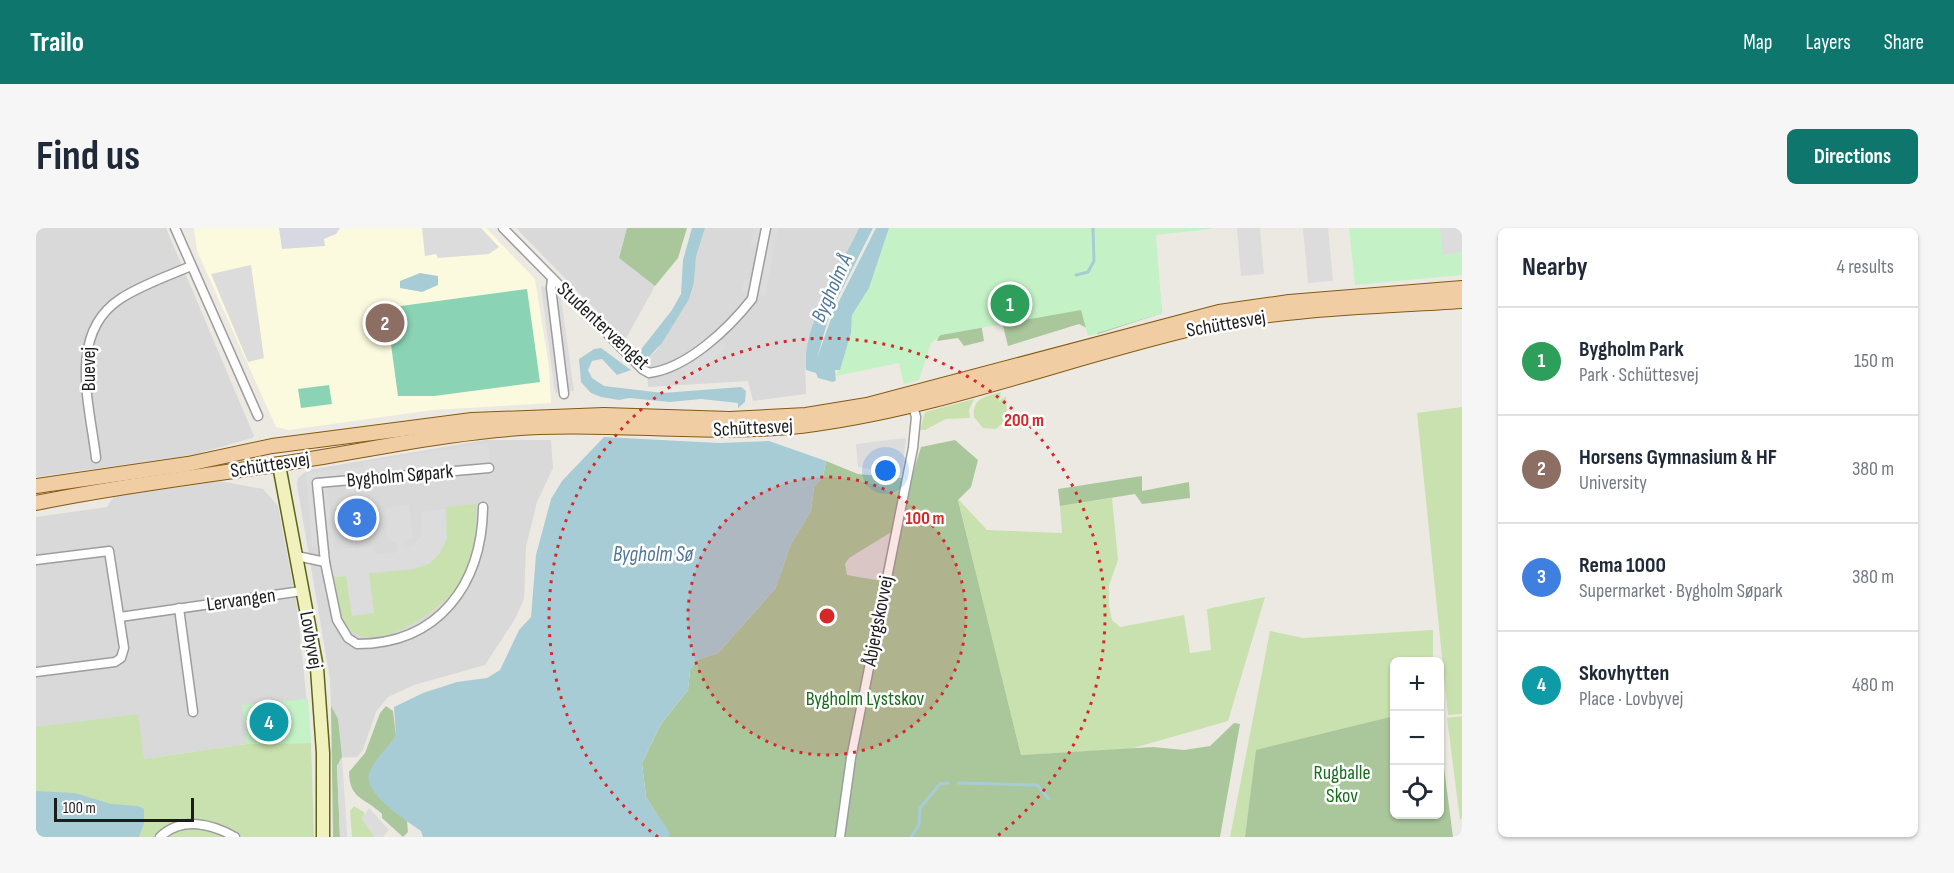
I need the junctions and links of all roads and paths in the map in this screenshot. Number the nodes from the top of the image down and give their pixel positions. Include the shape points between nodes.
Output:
1 (175, 228) edge
2 (766, 228) edge
3 (508, 230) edge
4 (192, 266) junction
5 (552, 278) junction
6 (1462, 288) edge
7 (1462, 301) edge
8 (564, 394) dead end
9 (913, 406) junction
10 (258, 416) dead end
11 (272, 446) junction
12 (96, 458) dead end
13 (279, 465) junction
14 (489, 468) dead end
15 (37, 486) edge
16 (36, 503) edge
17 (483, 507) dead end
18 (297, 556) junction
19 (36, 560) edge
20 (325, 562) junction
21 (303, 591) junction
22 (179, 609) junction
23 (120, 617) junction
24 (36, 672) edge
25 (193, 712) dead end
26 (160, 837) edge
27 (235, 837) edge
28 (323, 837) edge
29 (840, 837) edge

1 - 4 street
2 - 5 street, Studentervænget via 752,298 710,345 654,373 646,372
3 - 5 street, Studentervænget
4 - 10 street
4 - 12 street, Buevej via 122,298 92,331 85,367
5 - 8 street, Studentervænget via 551,316
6 - 11 main road, Schüttesvej via 1289,302 1211,313 867,405 806,415 730,419 537,416 381,430
7 - 9 main road, Schüttesvej via 1248,318 1192,329
9 - 13 main road, Schüttesvej via 870,416 767,429 600,426 474,432
9 - 29 street, Åbjergskovvej via 913,448 853,747
11 - 13 street, Lovbyvej
11 - 15 main road, Schüttesvej via 188,464
13 - 16 main road, Schüttesvej via 107,488
13 - 18 street, Lovbyvej
14 - 20 street, Bygholm Søpark via 318,483
17 - 20 street, Bygholm Søpark via 478,556 460,595 433,621 406,635 366,644 348,638 337,620
18 - 20 street
18 - 21 street, Lovbyvej
19 - 23 street via 110,551
21 - 22 street, Lervangen
21 - 28 street, Lovbyvej via 320,698
22 - 23 street, Lervangen
22 - 25 street, Lervangen
23 - 24 street via 124,648 115,662
26 - 27 street via 175,827 197,824 211,825

